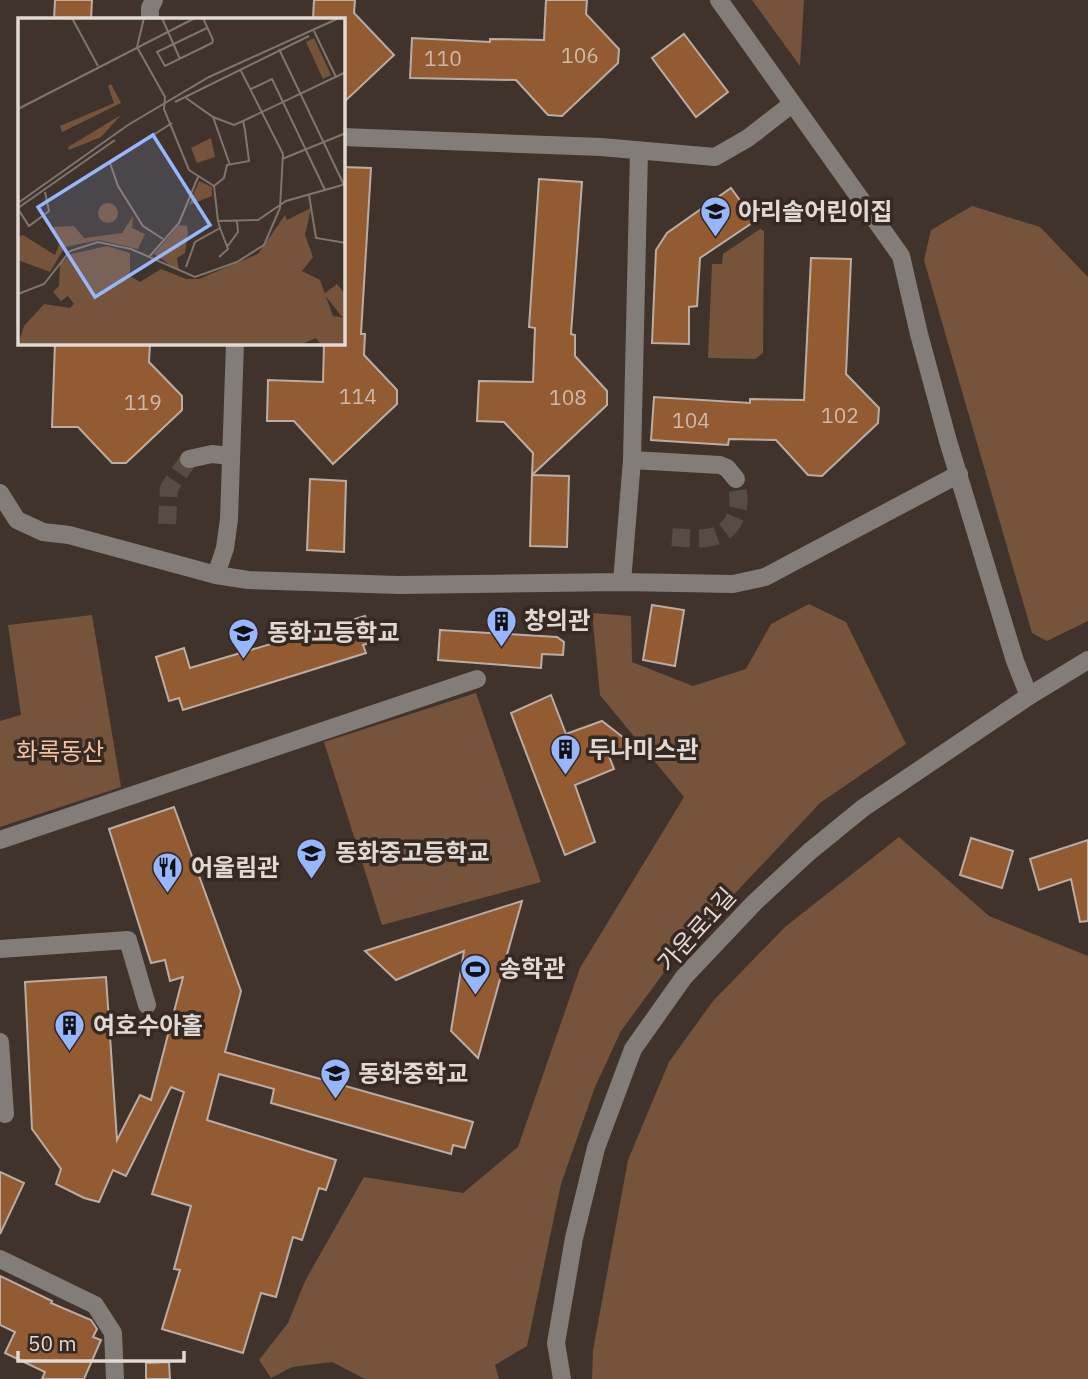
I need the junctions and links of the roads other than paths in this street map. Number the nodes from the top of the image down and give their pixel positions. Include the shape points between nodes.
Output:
1 (154, 0) edge
2 (719, 0) edge
3 (150, 18) edge
4 (792, 104) junction
5 (345, 137) edge
6 (639, 152) junction
7 (235, 345) edge
8 (231, 456) junction
9 (189, 459) dead end
10 (632, 460) junction
11 (959, 474) junction
12 (736, 479) dead end
13 (1, 498) edge
14 (216, 575) junction
15 (622, 582) junction
16 (1088, 660) edge
17 (477, 679) dead end
18 (1029, 696) junction
19 (0, 840) edge
20 (0, 949) edge
21 (147, 1005) dead end
22 (0, 1042) edge
23 (5, 1114) dead end
24 (0, 1259) edge
25 (115, 1379) edge
26 (562, 1379) edge

1 - 3 street
2 - 4 street
4 - 6 street via 715,157
4 - 11 street via 901,256
5 - 6 street
6 - 10 street
7 - 8 street
8 - 9 street
8 - 14 street via 229,519
10 - 12 street via 720,465
10 - 15 street
11 - 15 street via 765,577 733,584
11 - 18 street via 1014,661
13 - 14 street via 17,520 43,532
14 - 15 street via 400,585
16 - 18 street, 가운로1길
17 - 19 street
18 - 26 street, 가운로1길 via 863,808 809,852 684,977 633,1049 596,1147 574,1238 556,1343
20 - 21 street via 128,940
22 - 23 street
24 - 25 street via 95,1304 113,1333

